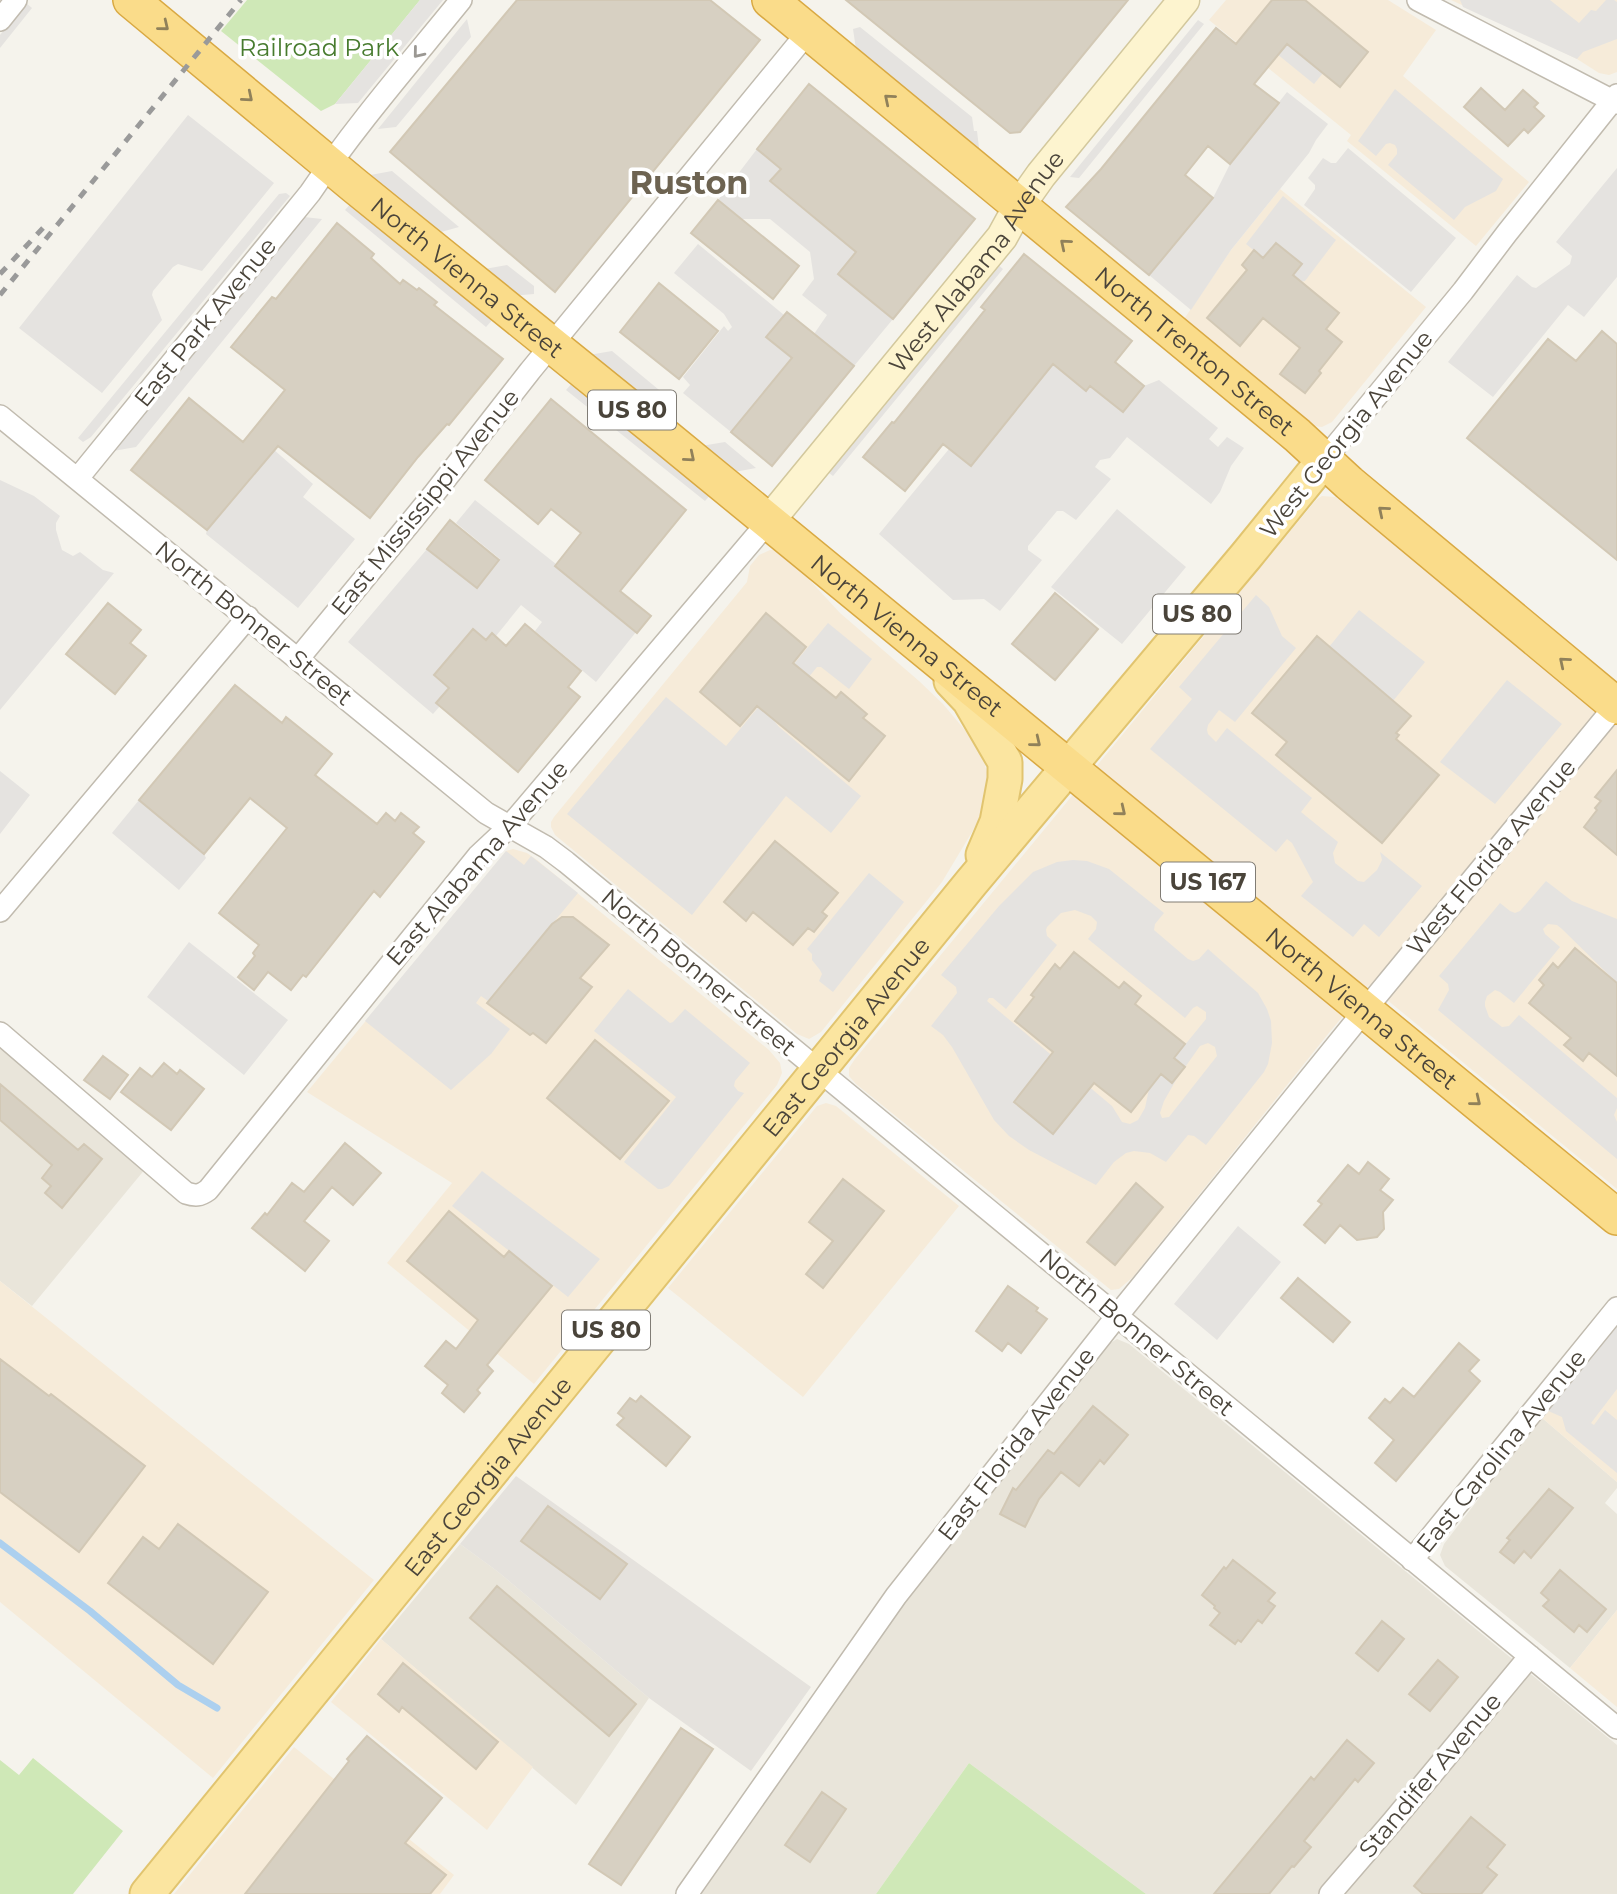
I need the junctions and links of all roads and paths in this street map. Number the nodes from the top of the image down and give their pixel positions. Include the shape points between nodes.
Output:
1 (16, 0) edge
2 (131, 0) edge
3 (461, 0) edge
4 (770, 0) edge
5 (1184, 0) edge
6 (1418, 0) edge
7 (0, 20) edge
8 (808, 32) junction
9 (1616, 99) edge
10 (329, 164) junction
11 (1019, 206) junction
12 (552, 345) junction
13 (0, 416) edge
14 (1324, 460) junction
15 (78, 478) junction
16 (768, 522) junction
17 (248, 617) junction
18 (911, 639) junction
19 (298, 659) junction
20 (1617, 705) edge
21 (1068, 768) junction
22 (509, 827) junction
23 (971, 883) junction
24 (0, 911) edge
25 (1365, 1010) junction
26 (0, 1033) edge
27 (818, 1070) junction
28 (1617, 1217) edge
29 (1617, 1308) edge
30 (1117, 1316) junction
31 (1412, 1560) junction
32 (1530, 1656) junction
33 (1617, 1728) edge
34 (147, 1894) edge
35 (687, 1894) edge
36 (1330, 1894) edge

1 - 7 street
2 -> 10 highway, North Vienna Street / US 80
3 -> 10 street, East Park Avenue
4 - 8 highway, North Trenton Street
5 - 11 main road, West Alabama Avenue
6 - 9 street
11 -> 8 highway, North Trenton Street
8 - 12 street, East Mississippi Avenue
9 - 14 street, West Georgia Avenue
10 - 12 highway, North Vienna Street / US 80
10 - 15 street, East Park Avenue
14 -> 11 highway, North Trenton Street
11 - 16 main road, West Alabama Avenue via 1002,237
12 -> 16 highway, North Vienna Street / US 80
12 - 19 street, East Mississippi Avenue
13 - 15 street, North Bonner Street
20 -> 14 highway, North Trenton Street
14 - 21 main road, West Georgia Avenue / US 80
15 - 17 street, North Bonner Street
16 - 18 highway, North Vienna Street / US 80
16 - 22 street, East Alabama Avenue
17 - 19 street, North Bonner Street
17 - 24 street
18 -> 21 highway, North Vienna Street / US 80
18 - 23 main road via 969,700 1005,762 997,822
19 - 22 street, North Bonner Street
20 - 25 street, West Florida Avenue
21 - 23 main road, East Georgia Avenue / US 80
21 -> 25 highway, North Vienna Street / US 167
22 - 26 street, East Alabama Avenue via 478,856 202,1195 186,1193
22 - 27 street, North Bonner Street via 546,846
23 - 27 main road, East Georgia Avenue / US 80
25 -> 28 highway, North Vienna Street / US 167
25 - 30 street, East Florida Avenue
27 - 30 street, North Bonner Street
27 - 34 main road, East Georgia Avenue / US 80
29 - 31 street, East Carolina Avenue
30 - 31 street, North Bonner Street
30 - 35 street, East Florida Avenue via 896,1596
31 - 32 street, North Bonner Street
32 - 33 street, North Bonner Street
32 - 36 street, Standifer Avenue

